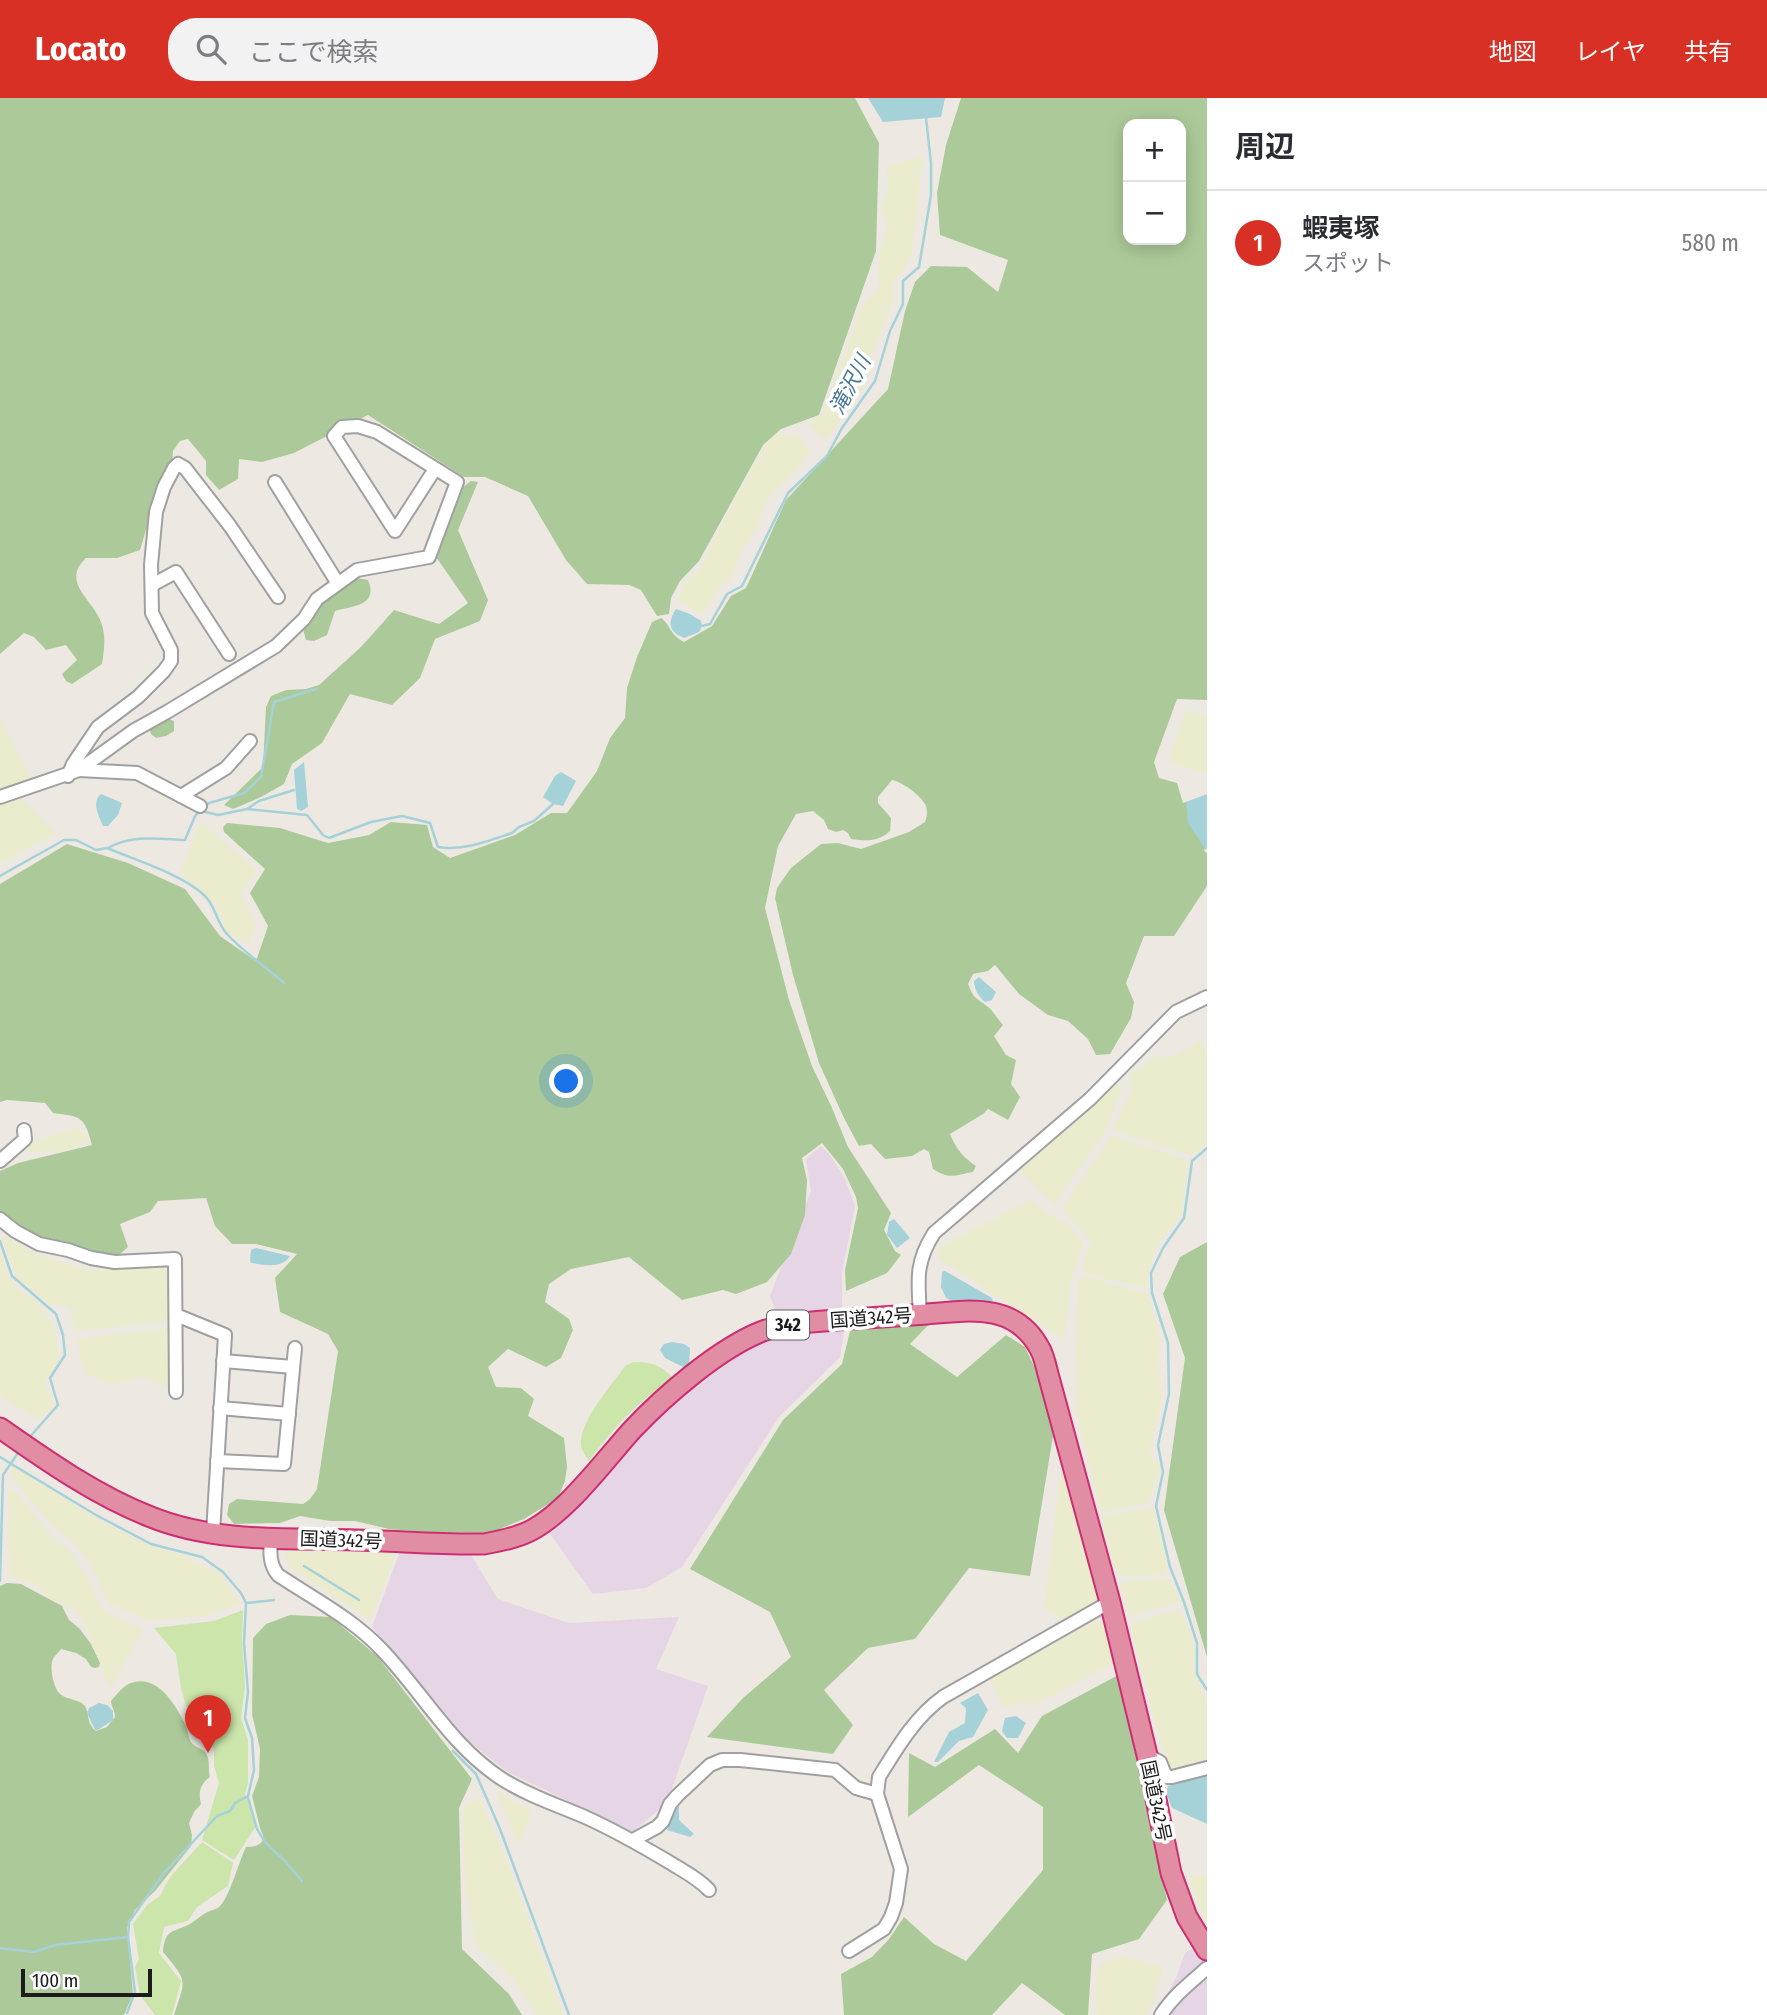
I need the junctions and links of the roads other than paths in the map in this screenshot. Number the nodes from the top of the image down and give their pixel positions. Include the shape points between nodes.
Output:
1 (435, 469) junction
2 (275, 482) dead end
3 (337, 582) junction
4 (152, 584) junction
5 (278, 597) dead end
6 (229, 654) dead end
7 (250, 741) dead end
8 (73, 773) junction
9 (181, 796) junction
10 (0, 797) edge
11 (200, 806) dead end
12 (1207, 997) edge
13 (24, 1130) dead end
14 (0, 1161) edge
15 (0, 1219) edge
16 (920, 1314) junction
17 (176, 1315) junction
18 (295, 1348) dead end
19 (223, 1361) junction
20 (293, 1367) junction
21 (176, 1392) dead end
22 (220, 1408) junction
23 (289, 1414) junction
24 (0, 1427) edge
25 (217, 1461) junction
26 (213, 1533) junction
27 (271, 1538) junction
28 (1110, 1602) junction
29 (1147, 1755) junction
30 (1207, 1768) edge
31 (877, 1794) junction
32 (633, 1840) junction
33 (709, 1890) dead end
34 (1207, 1950) edge
35 (849, 1951) dead end
36 (1207, 1968) edge
37 (1161, 2015) edge

1 - 1 street via 377,432 342,427 334,436 395,531
1 - 3 street via 457,482 429,557 357,569
2 - 3 street
3 - 8 street via 276,646 133,731
4 - 5 street via 156,512 164,487 181,464
4 - 6 street via 176,572
4 - 8 street via 152,613 172,650 171,661 138,697 98,727 73,764
7 - 9 street via 226,768
8 - 9 street via 138,773
8 - 10 street
9 - 11 street
12 - 16 street via 1176,1012 1090,1099 933,1233 919,1265
13 - 14 street via 25,1139
15 - 17 street via 39,1244 91,1258 115,1262 175,1259
16 - 27 highway, 国道342号 / 342 via 791,1325 744,1341 666,1399 558,1511 531,1530 503,1541
16 - 28 highway, 国道342号 / 342 via 993,1312 1026,1329 1040,1349
17 - 19 street via 225,1335
17 - 21 street
18 - 20 street
19 - 20 street
19 - 22 street
20 - 23 street
22 - 23 street
22 - 25 street
23 - 25 street via 284,1464
24 - 26 highway, 国道342号 / 342 via 120,1503 181,1527
25 - 26 street
26 - 27 highway, 国道342号 / 342
27 - 32 street via 271,1562 278,1575 376,1644 469,1753 503,1780
28 - 29 highway, 国道342号 / 342
28 - 31 street via 927,1709 879,1777
29 - 30 street via 1160,1762 1166,1777
29 - 34 highway, 国道342号 / 342 via 1171,1874 1187,1917
31 - 32 street via 856,1788 835,1770 722,1760 710,1765 677,1796 657,1827
31 - 35 street via 901,1869 896,1903 884,1929
32 - 33 street
36 - 37 street

